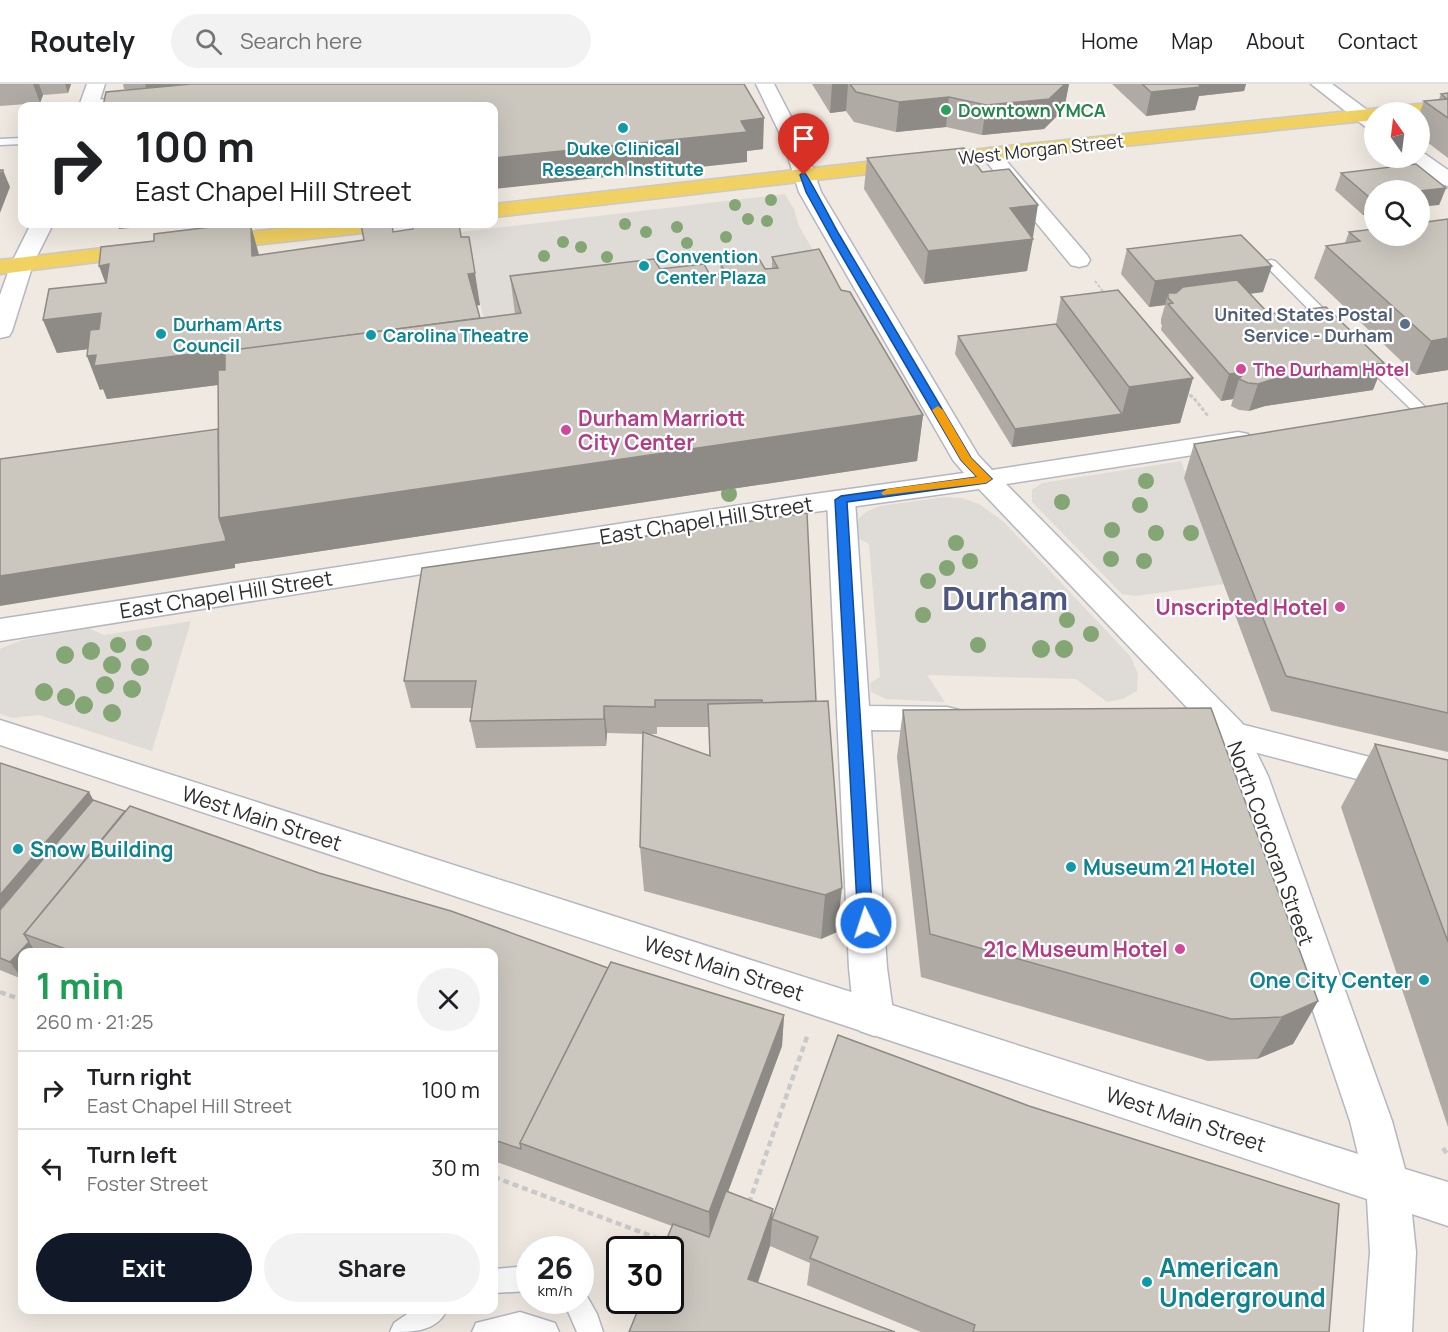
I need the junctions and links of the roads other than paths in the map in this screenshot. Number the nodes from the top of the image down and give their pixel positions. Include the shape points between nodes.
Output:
1 (96, 84) edge
2 (765, 84) edge
3 (1320, 84) edge
4 (165, 100) edge
5 (92, 102) edge
6 (140, 102) edge
7 (1448, 107) edge
8 (1430, 108) edge
9 (1364, 114) edge
10 (1364, 119) edge
11 (18, 141) edge
12 (0, 142) edge
13 (990, 154) junction
14 (1430, 167) edge
15 (804, 175) junction
16 (1448, 180) edge
17 (498, 210) edge
18 (39, 228) edge
19 (345, 228) edge
20 (1079, 260) road end
21 (1271, 264) edge
22 (11, 265) edge
23 (0, 331) edge
24 (1435, 410) edge
25 (1389, 418) edge
26 (1264, 436) edge
27 (1448, 437) edge
28 (986, 479) junction
29 (841, 500) junction
30 (0, 630) edge
31 (853, 718) junction
32 (978, 720) edge
33 (1179, 724) edge
34 (0, 732) edge
35 (1230, 732) junction
36 (1448, 789) edge
37 (874, 1018) junction
38 (1388, 1185) junction
39 (1448, 1204) edge
40 (516, 1279) edge
41 (498, 1281) edge
42 (428, 1314) edge
43 (583, 1314) edge
44 (403, 1332) edge
45 (485, 1332) edge
46 (546, 1332) edge
47 (590, 1332) edge
48 (1388, 1332) edge

1 - 5 street
2 - 15 street, North Corcoran Street via 792,138
3 - 9 street
4 - 6 street
7 - 8 main road
10 - 13 main road, West Morgan Street
11 - 12 lane
13 - 15 main road, West Morgan Street
13 - 20 street
14 - 16 street
15 - 17 main road, West Morgan Street
15 - 28 street, North Corcoran Street via 838,241 967,460
18 - 22 street
19 - 22 main road
21 - 24 lane via 1347,339
22 - 23 street
24 - 25 street
24 - 27 lane
26 - 28 street, East Chapel Hill Street
28 - 29 street, East Chapel Hill Street
28 - 35 street, North Corcoran Street
29 - 30 street, East Chapel Hill Street
29 - 31 street
31 - 32 street
31 - 37 street
33 - 35 street
34 - 37 street, West Main Street
35 - 36 street
35 - 38 street, North Corcoran Street via 1263,810 1371,1121
37 - 38 street, West Main Street
38 - 39 street, West Main Street
38 - 48 street, North Corcoran Street via 1393,1252
40 - 41 lane
42 - 44 lane
43 - 47 lane
45 - 46 lane via 520,1325

